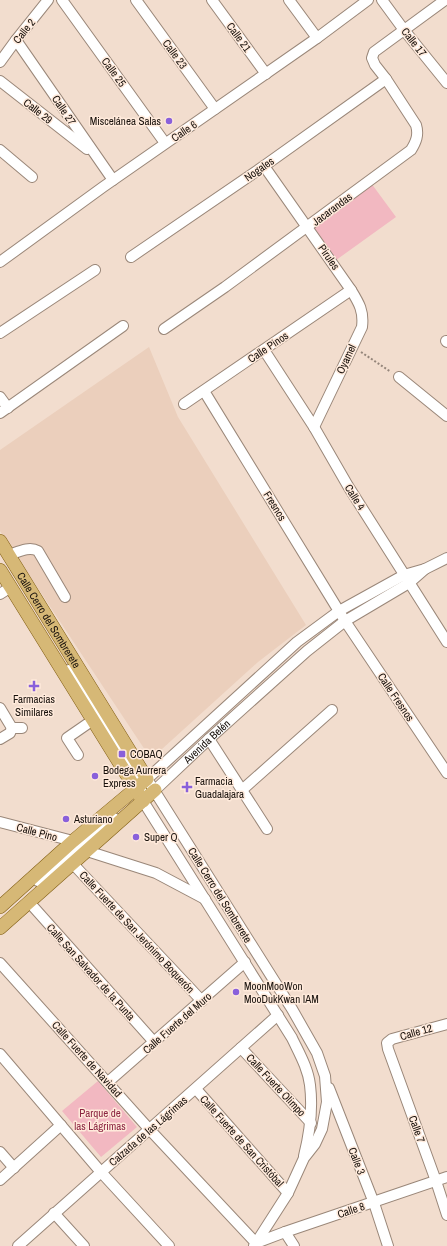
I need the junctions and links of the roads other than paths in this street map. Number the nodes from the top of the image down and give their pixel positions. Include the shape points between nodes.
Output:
1 (48, 0) edge
2 (62, 0) edge
3 (136, 0) edge
4 (212, 0) edge
5 (289, 0) edge
6 (368, 0) edge
7 (382, 0) edge
8 (445, 0) edge
9 (404, 30) junction
10 (317, 38) junction
11 (16, 40) junction
12 (0, 62) edge
13 (266, 74) junction
14 (386, 79) junction
15 (0, 81) edge
16 (447, 83) edge
17 (215, 109) junction
18 (166, 143) junction
19 (0, 150) edge
20 (95, 156) junction
21 (264, 166) junction
22 (32, 177) dead end
23 (113, 180) junction
24 (308, 227) junction
25 (131, 257) dead end
26 (0, 262) edge
27 (95, 270) dead end
28 (351, 290) junction
29 (123, 326) dead end
30 (164, 329) dead end
31 (0, 333) edge
32 (264, 350) junction
33 (399, 377) road end
34 (204, 391) junction
35 (0, 398) edge
36 (184, 404) dead end
37 (4, 411) edge
38 (447, 416) edge
39 (314, 427) junction
40 (0, 541) edge
41 (3, 556) edge
42 (447, 558) edge
43 (0, 570) edge
44 (406, 579) junction
45 (5, 590) edge
46 (65, 597) dead end
47 (339, 611) junction
48 (345, 621) junction
49 (447, 642) edge
50 (0, 708) edge
51 (332, 710) dead end
52 (93, 720) junction
53 (0, 739) edge
54 (209, 739) junction
55 (78, 755) dead end
56 (447, 773) edge
57 (143, 789) junction
58 (242, 790) junction
59 (0, 822) edge
60 (267, 829) dead end
61 (73, 841) junction
62 (87, 851) junction
63 (73, 864) junction
64 (206, 899) junction
65 (29, 902) junction
66 (0, 907) edge
67 (0, 915) edge
68 (0, 921) edge
69 (0, 928) edge
70 (245, 962) junction
71 (0, 963) edge
72 (202, 1001) junction
73 (278, 1015) junction
74 (447, 1024) edge
75 (154, 1042) junction
76 (387, 1043) joint
77 (241, 1048) junction
78 (0, 1054) edge
79 (325, 1076) junction
80 (108, 1082) junction
81 (196, 1089) junction
82 (311, 1123) junction
83 (61, 1125) junction
84 (150, 1130) junction
85 (0, 1152) edge
86 (304, 1158) junction
87 (14, 1168) junction
88 (100, 1171) junction
89 (447, 1177) edge
90 (0, 1180) edge
91 (436, 1181) junction
92 (288, 1193) junction
93 (374, 1202) junction
94 (54, 1213) junction
95 (447, 1215) edge
96 (285, 1232) junction
97 (255, 1245) edge
98 (18, 1246) edge
99 (84, 1246) edge
100 (169, 1246) edge
101 (294, 1246) edge
102 (388, 1246) edge

1 - 11 street, Calle 2
2 - 18 street, Calle 25
3 - 17 street, Calle 23
4 - 13 street, Calle 21
5 - 10 street
6 - 10 street, Calle 6
7 - 9 street, Calle 17
8 - 9 street
9 - 14 street, Jacarandas via 374,52 372,58 375,65
9 - 16 street, Calle 17
10 - 13 street, Calle 6
11 - 12 street, Calle 2
11 - 20 street, Calle 27
13 - 17 street, Calle 6
14 - 21 street, Nogales
14 - 24 street, Jacarandas via 416,125 416,142 411,150
15 - 20 street, Calle 29
17 - 18 street, Calle 6
18 - 23 street, Calle 6
19 - 22 street
20 - 23 street, Calle 27
21 - 24 street, Pirules
21 - 25 street, Nogales
23 - 26 street, Calle 6
24 - 28 street, Pirules
24 - 30 street, Jacarandas
27 - 31 street
28 - 32 street, Calle Pinos
28 - 39 street, Oyamel via 362,309 362,327
29 - 37 street
32 - 34 street, Calle Pinos
32 - 39 street, Calle 4
33 - 38 street
34 - 36 street, Calle Pinos
34 - 47 street, Fresnos
35 - 37 street
39 - 44 street, Calle 4
40 - 41 main road, Calle Cerro del Sombrerete
41 - 46 street via 28,549 38,551
41 - 57 main road, Calle Cerro del Sombrerete
42 - 44 street, Avenida Belén
43 - 45 main road, Calle Cerro del Sombrerete
44 - 47 street, Avenida Belén
44 - 48 street, Avenida Belén
44 - 49 street, Calle 4
45 - 52 main road, Calle Cerro del Sombrerete
47 - 48 street, Fresnos
47 - 57 street, Avenida Belén via 297,642
48 - 54 street, Avenida Belén via 307,651
48 - 56 street, Calle Fresnos
50 - 53 street via 17,728
51 - 58 street
52 - 55 street via 67,738
52 - 57 main road, Calle Cerro del Sombrerete
54 - 57 street, Avenida Belén
54 - 58 street
57 - 61 main road, Avenida Belén
57 - 62 main road, Avenida Belén
57 - 64 street, Calle Cerro del Sombrerete
57 - 67 street
57 - 68 street via 92,840
57 - 79 street, Calle Cerro del Sombrerete via 292,1009 317,1052
58 - 60 street
59 - 61 street, Calle Pino
61 - 66 main road, Avenida Belén
62 - 63 main road, Avenida Belén
62 - 64 street via 156,873
63 - 65 main road, Avenida Belén
63 - 72 street, Calle Fuerte de San Jerónimo Boquerón
64 - 70 street, Calle Cerro del Sombrerete
65 - 69 main road, Avenida Belén
65 - 75 street, Calle San Salvador de la Punta
70 - 72 street, Calle Fuerte del Muro
70 - 73 street, Calle Cerro del Sombrerete
71 - 80 street, Calle Fuerte de Navidad
72 - 75 street, Calle Fuerte del Muro
73 - 77 street, Calzada de las Lágrimas
73 - 82 street, Calle Cerro del Sombrerete via 292,1038 310,1084
74 - 76 street, Calle 12 via 392,1039
75 - 80 street, Calle Fuerte del Muro
76 - 91 street, Calle 7
77 - 81 street, Calzada de las Lágrimas
77 - 82 street, Calle Fuerte Olimpo
78 - 83 street
79 - 86 street, Calle Cerro del Sombrerete via 327,1102 322,1129
79 - 93 street, Calle 3
80 - 84 street, Calle Fuerte de Navidad
81 - 84 street, Calzada de las Lágrimas
81 - 92 street, Calle Fuerte de San Cristóbal
82 - 86 street, Calle Cerro del Sombrerete
83 - 87 street
83 - 88 street
84 - 88 street, Calzada de las Lágrimas
84 - 97 street, Calle Fuerte de Navidad
85 - 87 street
86 - 92 street, Calle Cerro del Sombrerete
87 - 90 street
88 - 94 street, Calzada de las Lágrimas
88 - 100 street
89 - 91 street, Calle 8
91 - 93 street, Calle 8
91 - 95 street, Calle 7
92 - 97 street, Calle Cerro del Sombrerete
93 - 96 street, Calle 8
93 - 102 street, Calle 3
94 - 98 street, Calzada de las Lágrimas
94 - 99 street
96 - 97 street, Calle 8
96 - 101 street

